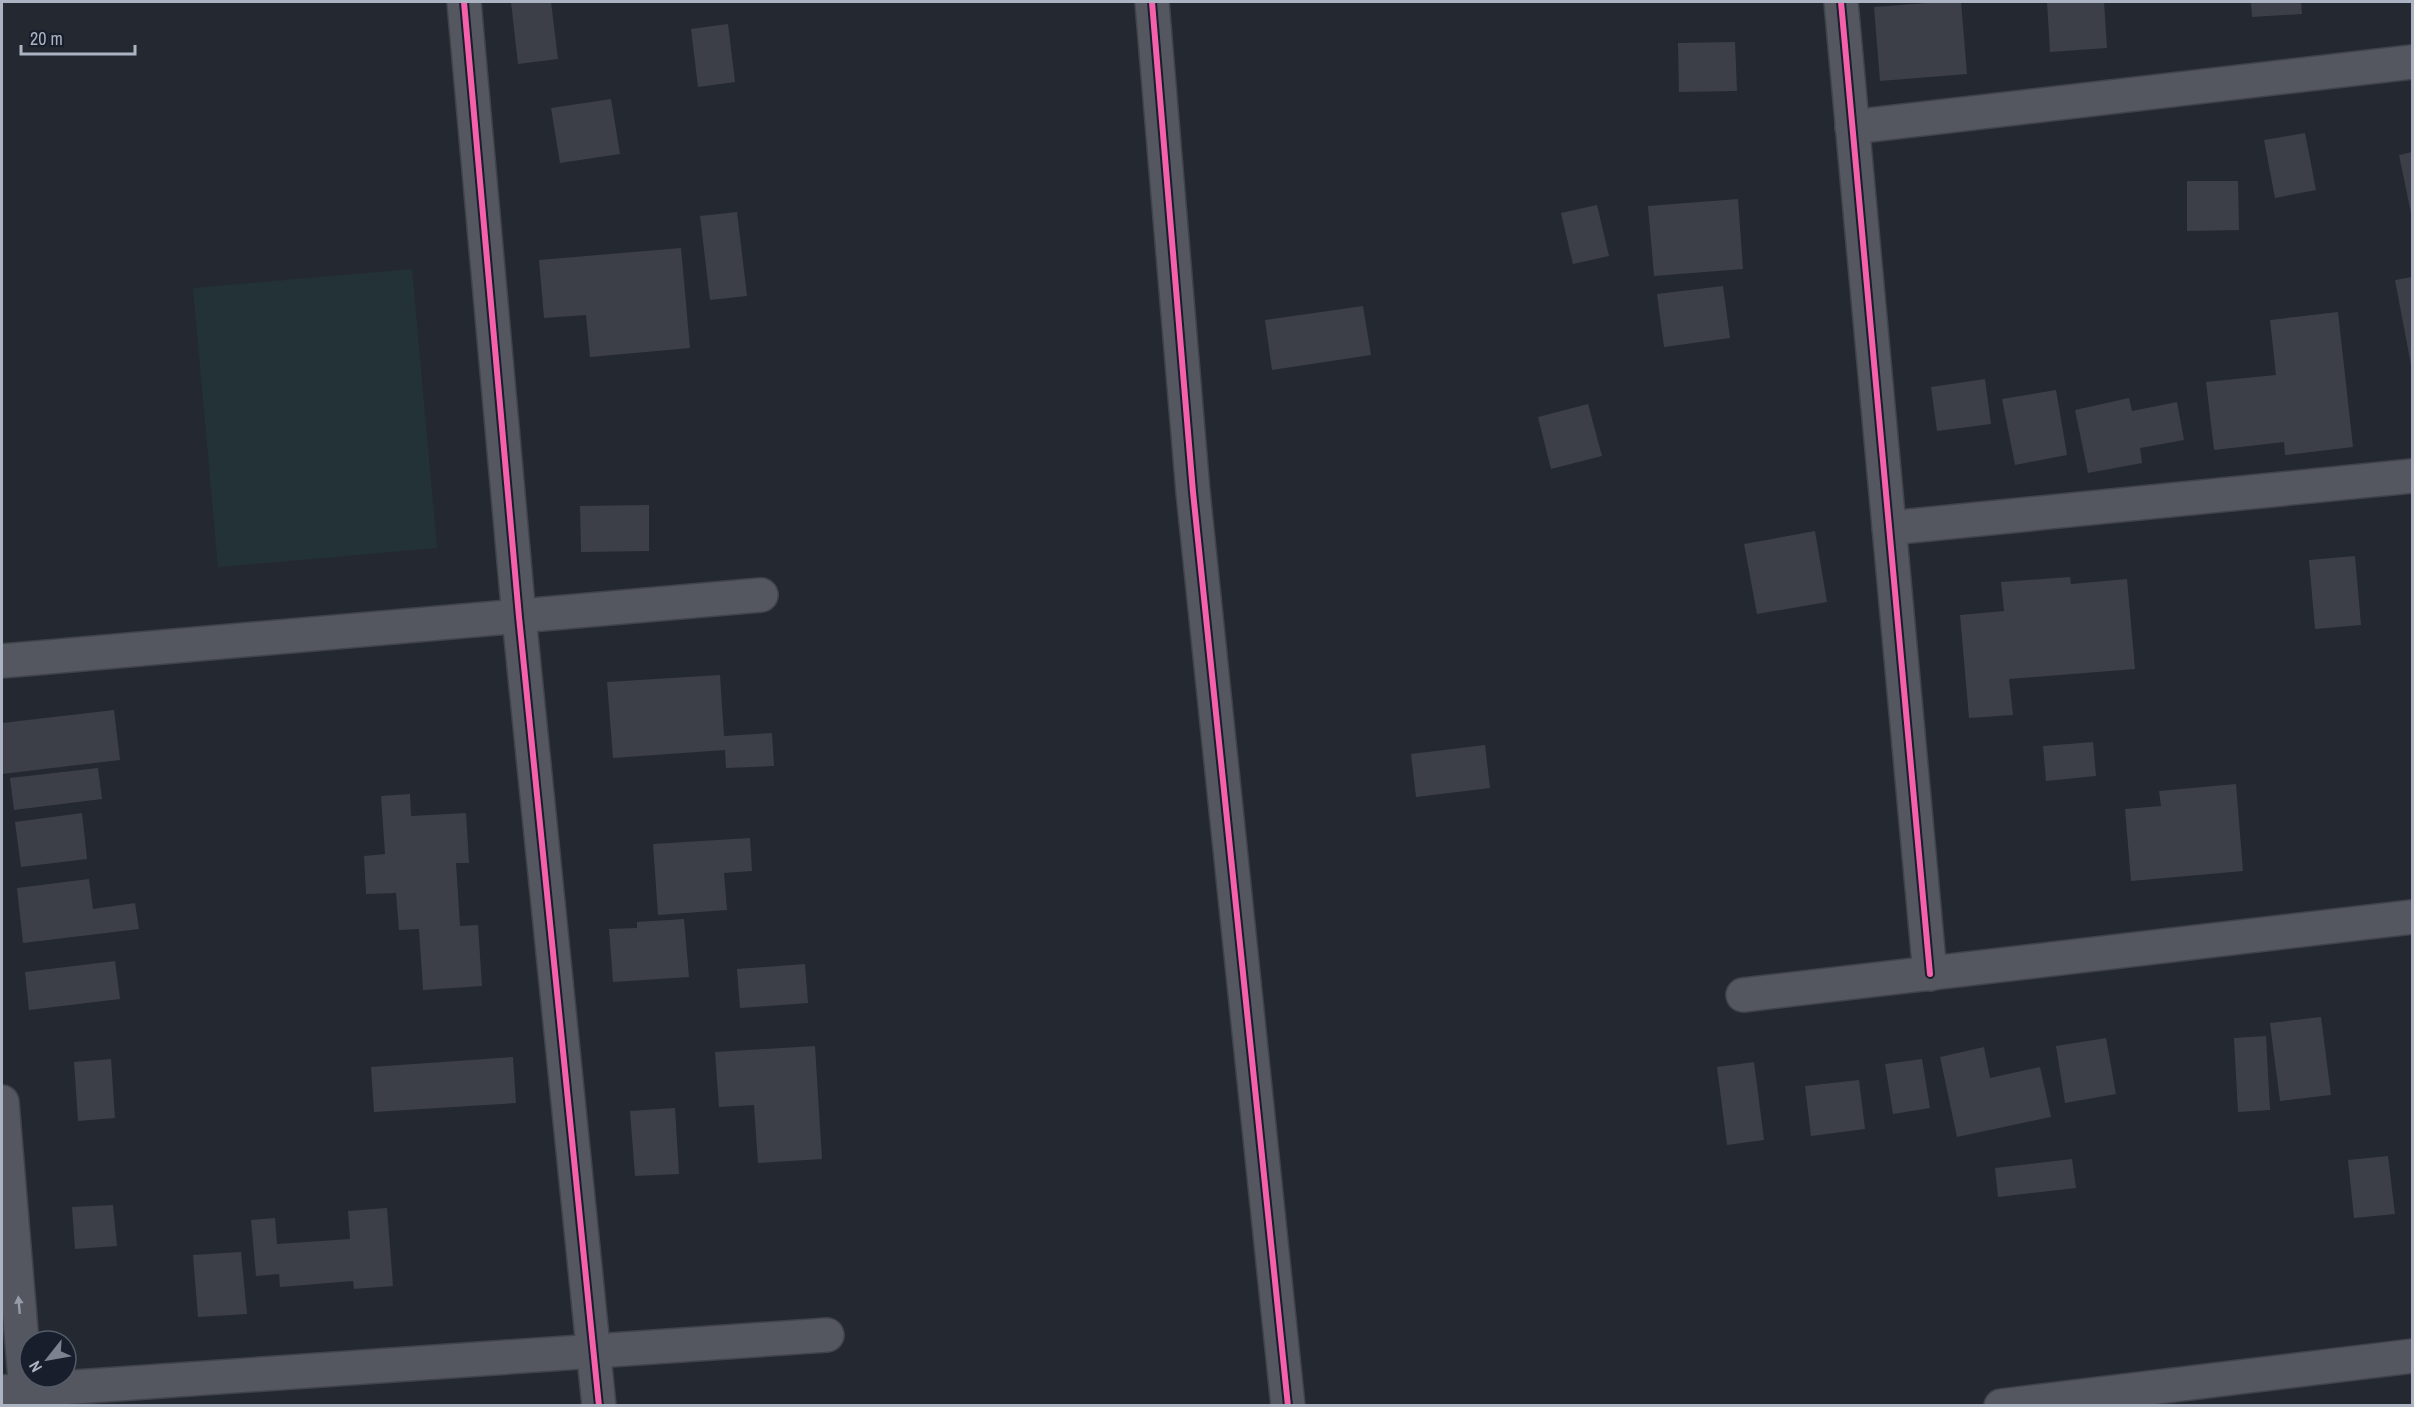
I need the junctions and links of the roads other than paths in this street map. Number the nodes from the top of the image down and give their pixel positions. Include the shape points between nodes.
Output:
1 (464, 2) edge
2 (1152, 2) edge
3 (1840, 2) edge
4 (2412, 62) edge
5 (1852, 127) junction
6 (2412, 476) edge
7 (1889, 528) junction
8 (761, 595) dead end
9 (519, 616) junction
10 (2, 662) edge
11 (2412, 917) edge
12 (1930, 974) junction
13 (1743, 995) dead end
14 (2, 1102) edge
15 (827, 1335) dead end
16 (594, 1351) junction
17 (2412, 1356) edge
18 (17, 1396) edge
19 (599, 1406) edge
20 (1288, 1406) edge
21 (2001, 1406) edge

1 - 9 street
2 - 20 street via 1193,492
3 - 5 street
4 - 5 street
5 - 7 street
6 - 7 street
7 - 12 street
8 - 9 street
9 - 10 street
9 - 16 street
11 - 12 street
12 - 13 street
18 -> 14 street
15 - 16 street
16 - 18 street
16 - 19 street
17 - 21 street

